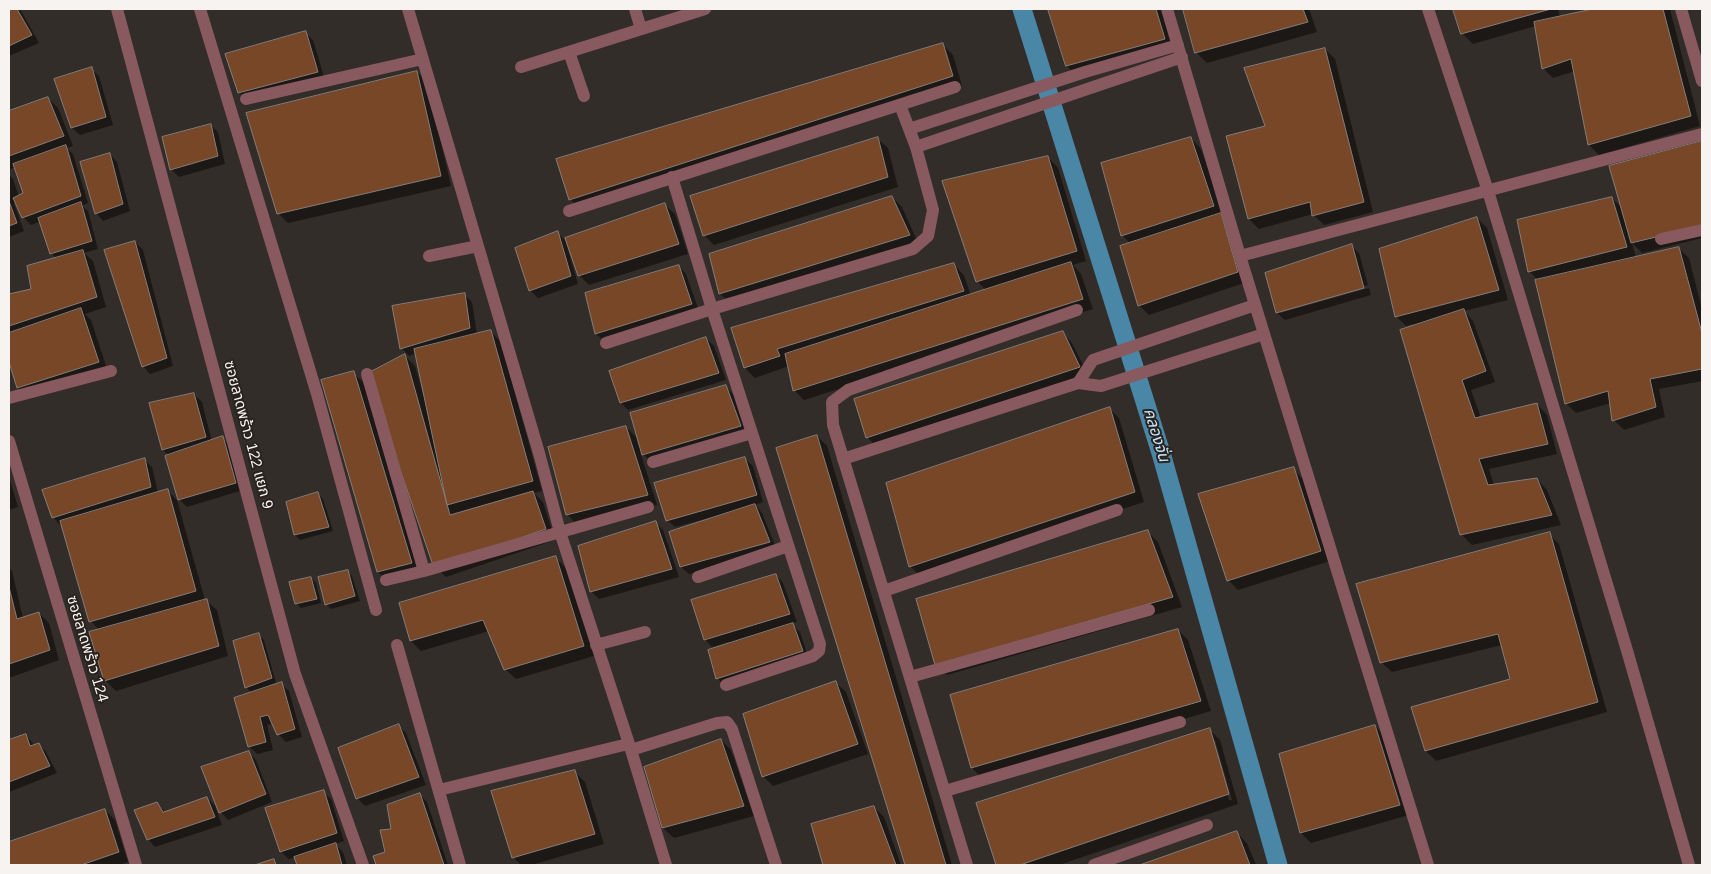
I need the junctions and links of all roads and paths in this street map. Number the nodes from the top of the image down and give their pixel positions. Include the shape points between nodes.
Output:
1 (117, 9) edge
2 (200, 9) edge
3 (408, 9) edge
4 (634, 9) edge
5 (705, 9) edge
6 (1168, 9) edge
7 (1428, 9) edge
8 (1681, 9) edge
9 (641, 29) junction
10 (1178, 45) junction
11 (569, 52) junction
12 (1182, 58) junction
13 (423, 59) junction
14 (521, 67) dead end
15 (1089, 71) junction
16 (1702, 81) edge
17 (955, 87) dead end
18 (1095, 87) junction
19 (1019, 94) junction
20 (584, 96) dead end
21 (246, 99) dead end
22 (900, 105) junction
23 (1024, 110) junction
24 (910, 129) junction
25 (1702, 134) edge
26 (916, 147) junction
27 (672, 177) junction
28 (1488, 191) junction
29 (569, 211) dead end
30 (1702, 230) edge
31 (1661, 239) dead end
32 (478, 246) junction
33 (429, 256) dead end
34 (1240, 256) junction
35 (1255, 305) junction
36 (712, 309) junction
37 (1077, 310) dead end
38 (1264, 334) junction
39 (606, 343) dead end
40 (111, 371) dead end
41 (368, 374) dead end
42 (1078, 382) junction
43 (9, 398) edge
44 (752, 433) junction
45 (9, 441) edge
46 (844, 459) junction
47 (653, 462) dead end
48 (648, 507) dead end
49 (1117, 510) dead end
50 (560, 532) junction
51 (788, 546) junction
52 (424, 571) junction
53 (698, 577) dead end
54 (386, 580) dead end
55 (884, 591) junction
56 (376, 610) dead end
57 (1149, 610) dead end
58 (645, 632) dead end
59 (397, 645) dead end
60 (596, 645) junction
61 (910, 677) junction
62 (726, 685) dead end
63 (1180, 722) dead end
64 (629, 747) junction
65 (438, 790) junction
66 (944, 791) junction
67 (1207, 826) dead end
68 (136, 865) edge
69 (364, 865) edge
70 (460, 865) edge
71 (666, 865) edge
72 (776, 865) edge
73 (967, 865) edge
74 (1094, 865) edge
75 (1428, 865) edge
76 (1689, 865) edge

1 - 69 street, ซอยลาดพร้าว 122 แยก 9 via 295,674
2 - 56 street via 317,394
3 - 13 street
4 - 9 street
5 - 9 street
6 - 10 street
7 - 28 street
8 - 16 street
9 - 11 street
10 - 12 street
10 - 15 street
11 - 14 street
11 - 20 street
12 - 18 street
12 - 34 street
13 - 21 street
13 - 32 street
15 - 18 street
15 - 19 street
17 - 22 street
18 - 23 street
19 - 23 street
19 - 24 street
22 - 24 street
22 - 27 street
23 - 26 street
24 - 26 street
25 - 28 street
26 - 36 street via 933,210 928,236 913,249
27 - 29 street
27 - 36 street
28 - 34 street
28 - 76 street
30 - 31 street
32 - 33 street
32 - 50 street
34 - 35 street
35 - 38 street
35 - 42 street via 1093,360
36 - 39 street
36 - 44 street
37 - 46 street via 848,390 832,402 833,425
38 - 42 street via 1101,386
38 - 75 street
40 - 43 street
41 - 52 street
42 - 46 street
44 - 47 street
44 - 51 street
45 - 68 street, ซอยลาดพร้าว 124
46 - 55 street
48 - 50 street
49 - 55 street
50 - 52 street
50 - 60 street
51 - 53 street
51 - 62 street via 820,644 818,651 813,656
52 - 54 street
55 - 61 street
57 - 61 street
58 - 60 street
59 - 65 street
60 - 64 street
61 - 66 street
63 - 66 street
64 - 65 street
64 - 71 street
64 - 72 street via 727,722
65 - 70 street
66 - 73 street
67 - 74 street

